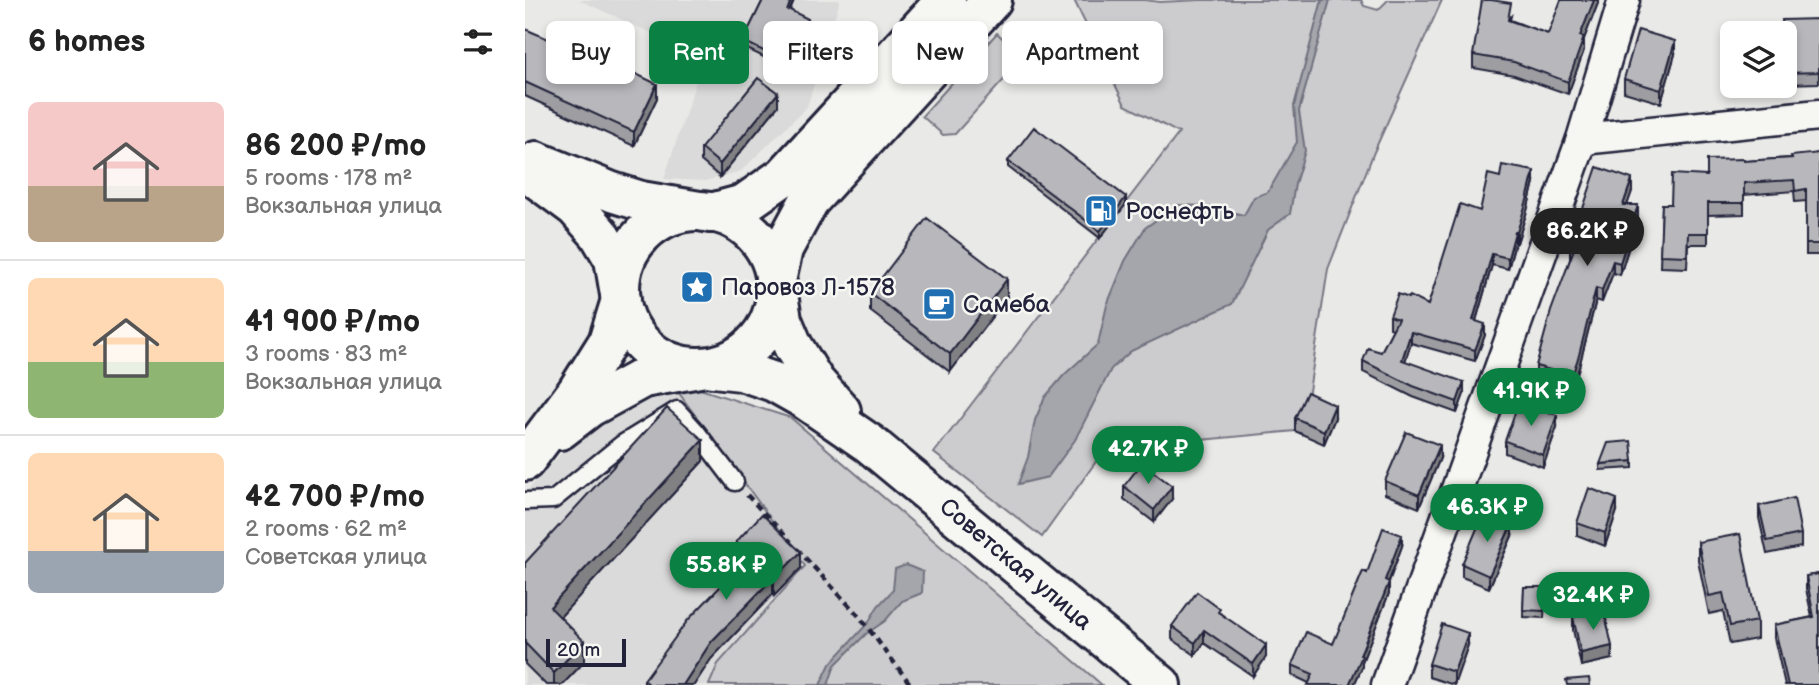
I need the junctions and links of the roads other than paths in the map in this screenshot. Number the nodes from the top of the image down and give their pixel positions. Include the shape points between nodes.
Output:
1 (946, 0) edge
2 (992, 0) edge
3 (1624, 0) edge
4 (1819, 115) edge
5 (1582, 139) junction
6 (525, 157) edge
7 (525, 170) edge
8 (711, 213) junction
9 (776, 281) junction
10 (621, 300) junction
11 (705, 367) junction
12 (870, 444) junction
13 (529, 456) edge
14 (735, 482) road end
15 (525, 501) edge
16 (1161, 685) edge
17 (1387, 685) edge

1 - 8 main road via 784,176 744,204
2 - 9 main road via 809,201 782,249
3 - 5 street
4 - 5 street
5 - 17 street
6 - 8 main road via 641,201
7 - 10 main road via 575,207 599,234 614,259
8 - 9 main road via 736,221 755,236 769,257
8 - 10 main road via 694,211 668,218 641,236 622,274
9 - 11 main road via 773,313 758,340 743,354
9 - 12 main road, Советская улица via 782,320 793,346 815,382
10 - 11 main road via 631,328 646,348 663,359
10 - 13 main road via 608,342
11 - 12 main road, Советская улица via 741,371 774,382
11 - 13 main road via 643,379 590,407
12 - 16 main road, Советская улица
14 - 15 lane via 677,410 622,444 553,500

